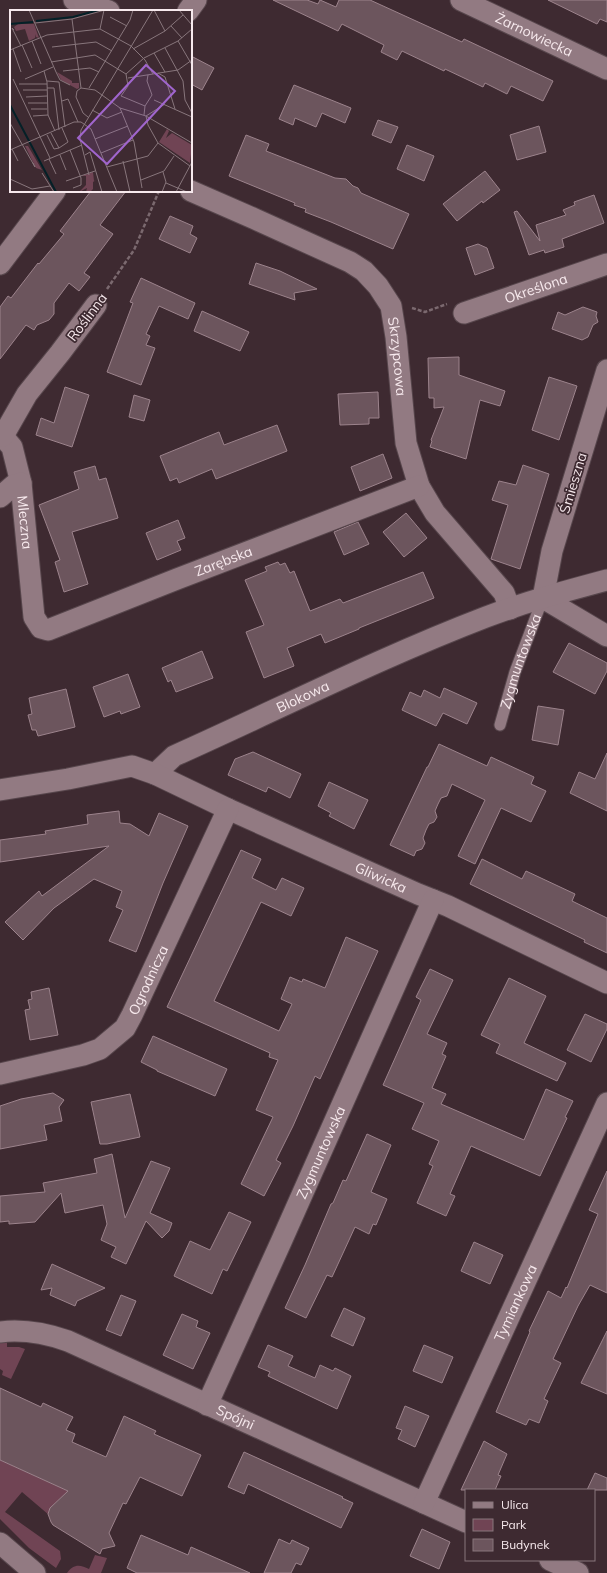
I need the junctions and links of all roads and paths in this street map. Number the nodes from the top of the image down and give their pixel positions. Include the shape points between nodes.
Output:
1 (74, 0) edge
2 (196, 0) edge
3 (461, 0) edge
4 (106, 10) edge
5 (189, 10) edge
6 (607, 69) edge
7 (192, 191) edge
8 (54, 192) edge
9 (159, 192) edge
10 (0, 264) edge
11 (607, 264) edge
12 (96, 305) joint
13 (464, 313) dead end
14 (607, 370) edge
15 (2, 435) edge
16 (21, 483) junction
17 (419, 486) junction
18 (0, 497) edge
19 (607, 580) edge
20 (543, 598) junction
21 (510, 609) junction
22 (34, 617) joint
23 (607, 636) edge
24 (500, 725) dead end
25 (155, 774) junction
26 (0, 790) edge
27 (228, 809) junction
28 (433, 900) junction
29 (607, 983) edge
30 (0, 1074) edge
31 (607, 1103) edge
32 (0, 1332) edge
33 (207, 1405) junction
34 (424, 1503) junction
35 (465, 1522) edge
36 (0, 1543) edge
37 (552, 1561) edge
38 (35, 1573) edge
39 (578, 1573) edge

1 - 4 street
2 - 5 street
3 - 6 street, Żarnowiecka
7 - 17 street, Skrzypcowa via 350,262 364,271 378,286 391,306 406,443
8 - 10 street
9 - 12 path, Roślinna via 134,250
11 - 13 street, Określona
12 - 15 street, Roślinna via 27,394
14 - 20 street, Śmieszna via 552,551
15 - 16 street, Mleczna via 12,447
16 - 18 street
16 - 22 street, Mleczna
17 - 21 street, Skrzypcowa via 435,513 504,593
17 - 22 street, Zarębska via 48,630 41,628
19 - 20 street, Blokowa
20 - 21 street, Blokowa
20 - 23 street
20 - 24 lane, Zygmuntowska via 515,672
21 - 25 street, Blokowa via 405,651 174,756
25 - 26 street via 132,766
25 - 27 street, Gliwicka
27 - 28 street, Gliwicka
27 - 30 street, Ogrodnicza via 125,1028 100,1049
28 - 29 street, Gliwicka
28 - 33 street, Zygmuntowska
31 - 34 street, Tymiankowa
32 - 33 street, Spójni via 24,1330 55,1337
33 - 34 street, Spójni
34 - 35 street, Spójni
36 - 38 street
37 - 39 street

